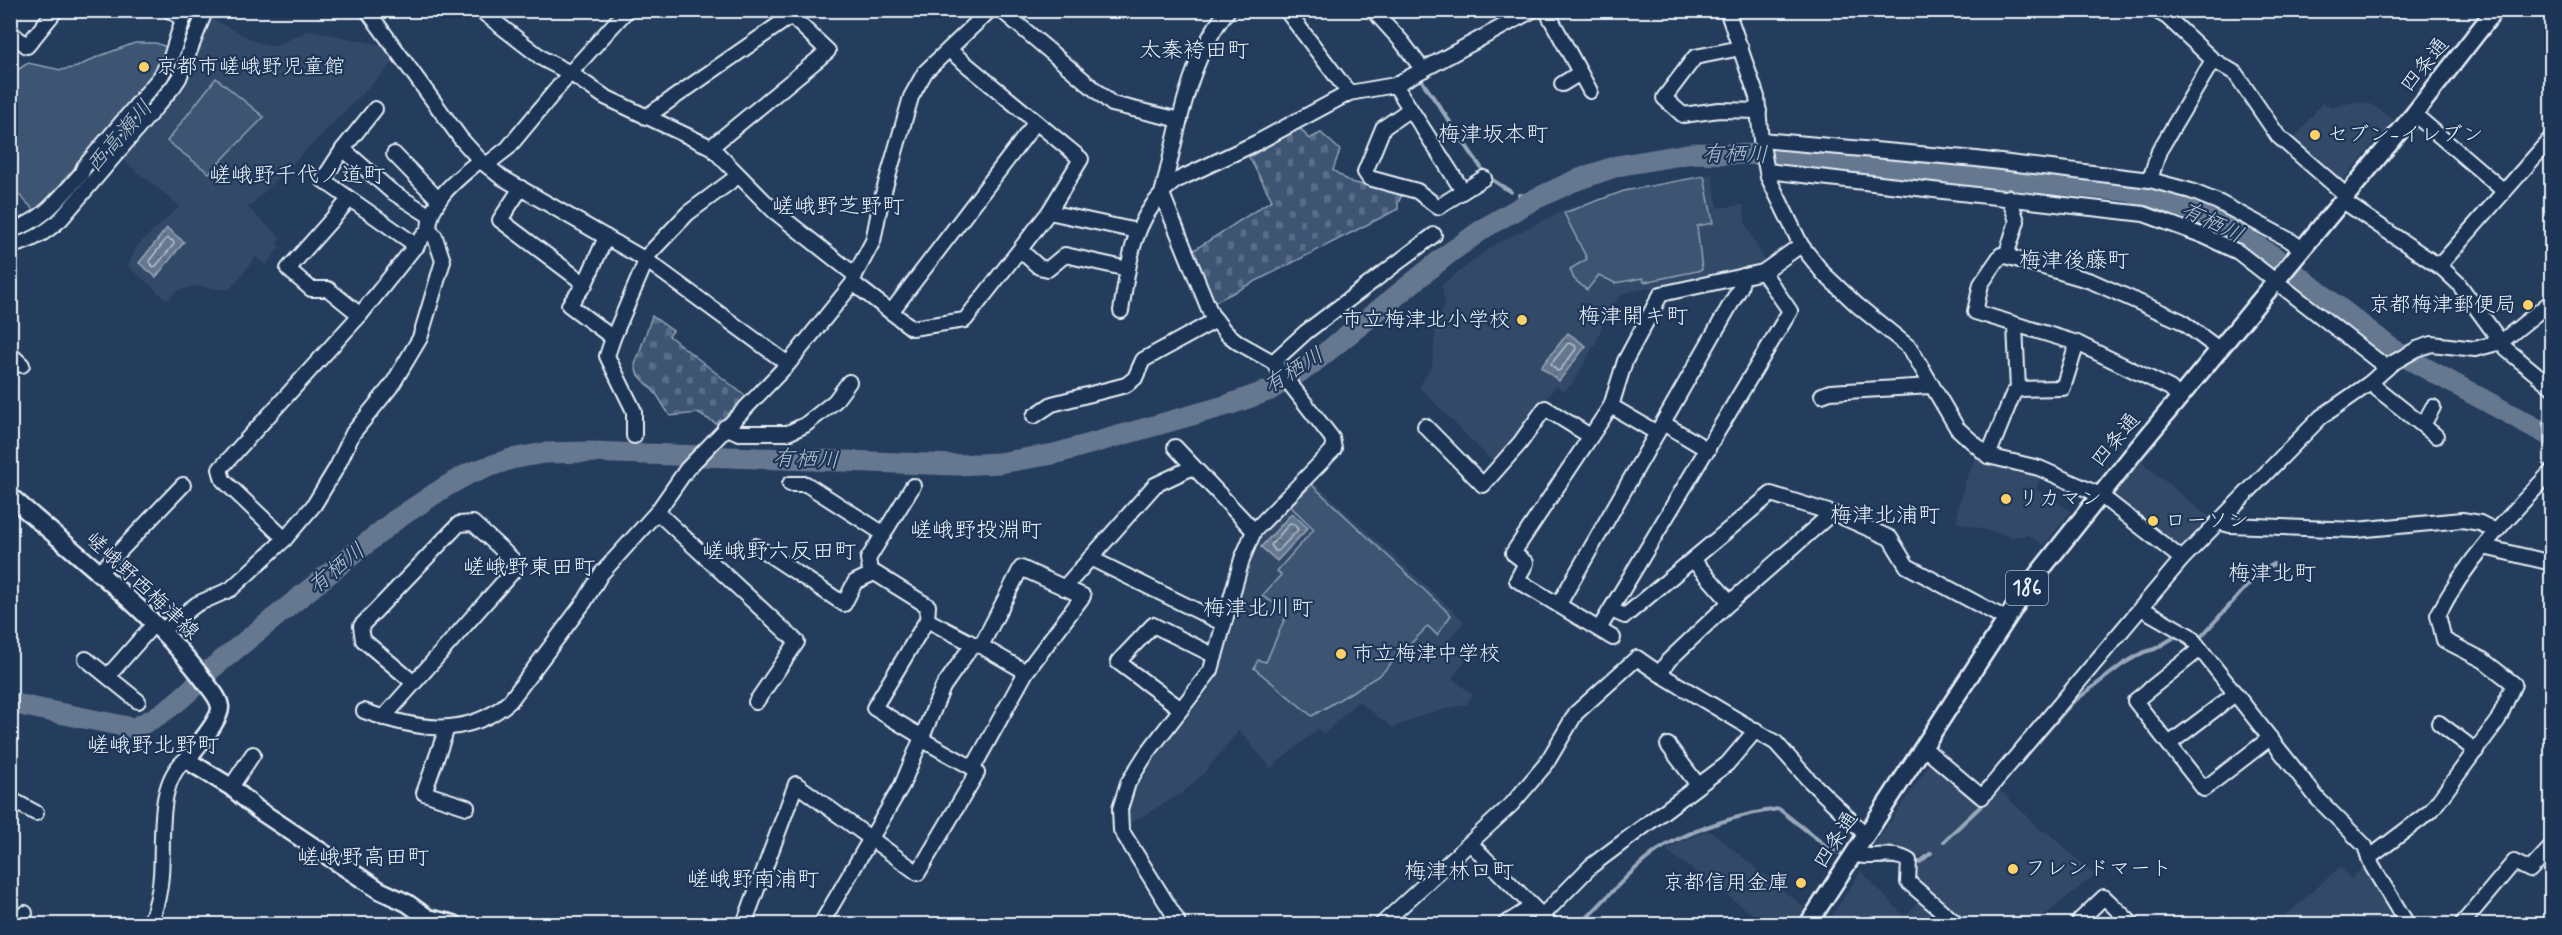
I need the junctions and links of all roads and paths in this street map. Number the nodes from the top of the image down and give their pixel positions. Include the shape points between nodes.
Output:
1 (56, 10) edge
2 (169, 10) edge
3 (208, 10) edge
4 (367, 10) edge
5 (480, 10) edge
6 (627, 10) edge
7 (990, 10) edge
8 (1001, 10) edge
9 (1228, 10) edge
10 (1286, 10) edge
11 (1373, 10) edge
12 (1533, 10) edge
13 (1546, 10) edge
14 (1727, 10) edge
15 (2155, 10) edge
16 (2495, 10) edge
17 (794, 13) edge
18 (187, 15) edge
19 (10, 33) edge
20 (1741, 48) junction
21 (949, 50) junction
22 (171, 57) junction
23 (2213, 60) junction
24 (184, 64) junction
25 (1423, 70) junction
26 (570, 73) junction
27 (1580, 73) junction
28 (1562, 84) dead end
29 (1395, 86) junction
30 (1590, 91) dead end
31 (1349, 93) junction
32 (375, 109) dead end
33 (1410, 109) junction
34 (1759, 111) junction
35 (2414, 114) junction
36 (646, 117) junction
37 (1180, 120) junction
38 (1036, 122) junction
39 (2552, 137) edge
40 (1761, 143) junction
41 (711, 147) junction
42 (342, 149) junction
43 (394, 154) dead end
44 (483, 162) junction
45 (84, 167) junction
46 (1766, 169) junction
47 (738, 176) junction
48 (98, 177) junction
49 (1484, 178) dead end
50 (2150, 180) junction
51 (521, 188) junction
52 (1463, 190) junction
53 (2504, 191) junction
54 (1163, 193) junction
55 (2009, 197) junction
56 (2345, 198) junction
57 (349, 200) junction
58 (439, 200) junction
59 (1049, 212) junction
60 (429, 223) junction
61 (10, 230) edge
62 (1137, 231) junction
63 (1434, 235) dead end
64 (606, 237) junction
65 (1801, 245) junction
66 (10, 246) edge
67 (417, 246) junction
68 (1020, 250) junction
69 (2299, 253) junction
70 (2006, 256) junction
71 (646, 260) junction
72 (2439, 266) junction
73 (1128, 269) junction
74 (1763, 272) junction
75 (1743, 276) junction
76 (854, 279) junction
77 (2278, 279) junction
78 (585, 284) junction
79 (2552, 301) edge
80 (1121, 311) dead end
81 (891, 312) junction
82 (360, 315) junction
83 (1216, 320) junction
84 (2015, 326) junction
85 (613, 338) junction
86 (2501, 342) junction
87 (2077, 343) junction
88 (2220, 350) junction
89 (11, 354) edge
90 (788, 364) junction
91 (22, 365) dead end
92 (1275, 366) junction
93 (2389, 366) junction
94 (849, 382) dead end
95 (2370, 383) junction
96 (1931, 386) junction
97 (2552, 387) edge
98 (2018, 389) junction
99 (1822, 395) dead end
100 (2180, 398) junction
101 (1611, 406) junction
102 (2433, 407) dead end
103 (1034, 416) dead end
104 (2423, 425) junction
105 (1425, 426) dead end
106 (725, 427) junction
107 (1660, 428) junction
108 (634, 436) dead end
109 (1590, 436) junction
110 (2436, 436) dead end
111 (1174, 447) dead end
112 (1708, 450) junction
113 (1988, 456) junction
114 (1193, 467) junction
115 (2552, 471) edge
116 (790, 484) dead end
117 (183, 485) dead end
118 (914, 486) dead end
119 (2100, 495) junction
120 (10, 496) edge
121 (657, 512) junction
122 (1832, 513) junction
123 (2218, 522) junction
124 (1254, 531) junction
125 (2496, 531) junction
126 (884, 534) junction
127 (285, 539) junction
128 (756, 546) dead end
129 (2484, 547) junction
130 (1090, 558) junction
131 (2182, 559) junction
132 (1693, 560) junction
133 (2552, 563) edge
134 (874, 573) junction
135 (98, 574) junction
136 (1064, 588) junction
137 (1730, 602) junction
138 (1559, 604) junction
139 (2141, 608) junction
140 (1611, 610) junction
141 (2006, 619) junction
142 (927, 620) junction
143 (1224, 624) junction
144 (158, 627) junction
145 (1599, 629) junction
146 (1613, 638) dead end
147 (977, 645) junction
148 (2200, 649) junction
149 (1215, 656) junction
150 (86, 659) dead end
151 (1026, 672) junction
152 (1660, 674) junction
153 (108, 676) junction
154 (414, 683) junction
155 (2235, 694) junction
156 (138, 701) dead end
157 (756, 702) dead end
158 (1181, 709) junction
159 (364, 711) dead end
160 (383, 718) junction
161 (2439, 723) dead end
162 (447, 728) junction
163 (1756, 730) junction
164 (922, 738) junction
165 (2270, 738) junction
166 (2169, 744) junction
167 (1668, 745) dead end
168 (1924, 748) junction
169 (2476, 751) junction
170 (253, 754) dead end
171 (189, 757) junction
172 (973, 768) junction
173 (1698, 785) junction
174 (231, 787) junction
175 (10, 799) edge
176 (466, 807) dead end
177 (36, 813) dead end
178 (1866, 835) junction
179 (871, 840) junction
180 (1470, 843) junction
181 (2552, 846) edge
182 (1853, 854) junction
183 (2369, 858) junction
184 (1541, 916) edge
185 (1175, 922) edge
186 (150, 924) edge
187 (454, 924) edge
188 (744, 924) edge
189 (821, 924) edge
190 (1382, 924) edge
191 (1505, 924) edge
192 (1808, 924) edge
193 (1958, 924) edge
194 (2085, 924) edge
195 (2132, 924) edge
196 (2408, 924) edge
197 (2462, 924) edge

1 - 19 street via 27,46
2 - 18 street
3 - 24 street
4 - 44 street via 461,139
5 - 26 street via 534,53
6 - 26 street
7 - 21 street
8 - 37 street via 1112,104
9 - 37 street via 1215,26 1186,94
10 - 31 street
11 - 25 street
12 - 25 street
13 - 27 street
14 - 20 street
15 - 23 street
16 - 35 main road, 四条通 / 186
17 - 36 street
17 - 41 street via 828,51
18 - 22 street
20 - 34 street
20 - 34 street via 1695,57 1664,98 1683,115 1719,110
21 - 38 street
21 - 76 street via 924,72 911,97 880,201 873,241
22 - 24 street
22 - 45 street via 161,76
23 - 50 street via 2159,151
23 - 56 street via 2235,73 2285,144
24 - 48 street via 173,87
25 - 29 street
26 - 36 street via 605,97
26 - 44 street via 508,148
27 - 28 street
27 - 30 street
29 - 31 street
29 - 33 street
31 - 54 street via 1175,181
32 - 42 street
33 - 52 street
33 - 52 street via 1383,128 1365,172 1370,178 1417,190 1438,207
34 - 40 street
35 - 53 street
35 - 56 main road, 四条通 / 186
36 - 41 street
37 - 54 street
38 - 59 street via 1081,159
38 - 81 street
39 - 53 street
40 - 46 street
40 - 50 street via 1976,155
41 - 47 street
42 - 57 street via 323,180
42 - 60 street
43 - 58 street
44 - 51 street
44 - 58 street via 454,182
45 - 48 street
45 - 61 street via 44,214 24,227
46 - 55 street
46 - 65 street
47 - 71 street via 681,219
47 - 76 street
48 - 66 street via 45,232 26,243
49 - 52 street
50 - 69 street via 2218,202 2291,241
51 - 64 street
51 - 78 street via 500,220
53 - 72 street
54 - 62 street
54 - 83 street
55 - 70 street via 2017,221
55 - 77 street via 2144,214 2238,252
56 - 69 main road, 四条通 / 186
56 - 72 street
57 - 67 street
57 - 82 street via 288,269 310,289 328,289
58 - 60 street
59 - 62 street
59 - 68 street
60 - 67 street
60 - 127 street via 443,261 420,338 392,385 353,433 314,505
62 - 73 street
63 - 92 street via 1306,332
64 - 71 street
64 - 78 street
65 - 74 street
65 - 96 street via 1834,285 1910,348
67 - 82 street
68 - 73 street via 1039,267 1048,269 1065,255
68 - 81 street via 964,320 912,328
69 - 77 main road, 四条通 / 186
70 - 84 street via 2001,255 1981,284 1975,312
70 - 88 street via 2091,281 2181,321
71 - 85 street
71 - 90 street
72 - 86 street via 2458,283
73 - 80 street
74 - 75 street
74 - 112 street via 1790,311
75 - 101 street via 1661,294 1625,361
75 - 107 street via 1740,288
76 - 81 street
76 - 90 street
77 - 88 main road, 四条通 / 186
77 - 93 street
78 - 85 street via 569,305
79 - 86 street
82 - 127 street via 220,469 223,480
83 - 92 street via 1239,343
83 - 103 street via 1143,360 1135,378 1126,386 1052,404
84 - 87 street
84 - 98 street
85 - 108 street via 607,356 634,411
86 - 93 street via 2475,349 2432,344
86 - 97 street
87 - 98 street via 2063,388
87 - 100 street via 2170,388
88 - 100 main road, 四条通 / 186
89 - 91 street
90 - 106 street
92 - 124 street via 1332,438 1334,449
93 - 95 street
94 - 106 street via 835,401 789,434 739,433
95 - 104 street
95 - 123 street via 2321,417
96 - 99 street
96 - 113 street via 1957,428
98 - 113 street
100 - 119 main road, 四条通 / 186
101 - 107 street
101 - 109 street
102 - 104 street
104 - 110 street
105 - 109 street via 1483,485 1545,408
106 - 121 street via 687,469
107 - 112 street
107 - 138 street
109 - 138 street via 1513,553 1526,563 1517,580
111 - 114 street
112 - 140 street
113 - 119 street via 2039,468
114 - 124 street
114 - 130 street via 1155,485
115 - 125 street
116 - 126 street via 806,484
117 - 135 street
118 - 126 street
119 - 131 street
119 - 141 main road, 四条通 / 186
120 - 135 main road, 嵯峨野西梅津線
121 - 157 street via 797,642
121 - 162 street via 601,574 510,701 500,710
122 - 132 street via 1772,495
122 - 137 street
122 - 141 street via 1890,538 1907,566
123 - 125 street via 2356,530 2462,520 2480,522
123 - 131 street
124 - 143 street
125 - 129 street
126 - 134 street via 868,560
127 - 144 street via 231,589 197,603
128 - 134 street via 844,604 855,582
129 - 133 street
129 - 169 street via 2438,615 2444,640 2483,660 2514,684 2498,720
130 - 136 street
130 - 143 street
131 - 139 street
132 - 137 street
132 - 140 street via 1624,616
134 - 142 street via 928,606
135 - 144 main road, 嵯峨野西梅津線
136 - 147 street via 1021,568
136 - 151 street via 1083,596
137 - 152 street via 1668,661
138 - 145 street
139 - 148 street via 2190,636
139 - 168 street via 1983,797
140 - 145 street
141 - 168 main road, 四条通 / 186
142 - 147 street
142 - 164 street via 874,708
143 - 149 street
144 - 153 street
144 - 171 main road, 嵯峨野西梅津線 via 218,700 220,710 213,724
145 - 146 street
147 - 151 street
147 - 164 street via 943,687
148 - 155 street
148 - 166 street via 2135,701
149 - 158 street via 1211,670
149 - 158 street via 1153,626 1118,662
150 - 153 street
151 - 172 street
152 - 163 street
152 - 180 street via 1637,658 1576,713 1546,764 1512,804
153 - 156 street
154 - 154 street via 515,569 512,559 473,523 459,524 361,626 363,640
154 - 160 street
155 - 165 street
155 - 166 street
158 - 185 street via 1128,783 1120,809 1121,830
159 - 160 street
160 - 162 street via 416,727
161 - 169 street
162 - 176 street via 424,793
163 - 173 street via 1727,764
163 - 178 street via 1776,743
164 - 172 street
164 - 179 street via 902,785
165 - 166 street via 2204,789
165 - 183 street via 2318,799 2365,846
167 - 173 street
168 - 178 main road, 四条通 / 186
169 - 183 street via 2431,811
170 - 174 street
171 - 174 main road via 193,764
171 - 186 street via 179,764 169,785 162,816 157,907
172 - 179 street via 977,773 918,873
173 - 184 street via 1591,866
174 - 187 main road via 311,847 379,890 428,918
175 - 177 street
178 - 182 main road, 四条通 / 186
179 - 188 street via 796,784
179 - 189 street
180 - 184 street
180 - 190 street
181 - 197 street via 2530,870 2514,862
182 - 192 main road, 四条通 / 186
182 - 193 street via 1863,858 1901,855 1909,861 1908,882
183 - 196 street
184 - 191 street
194 - 195 street via 2080,920 2104,897

